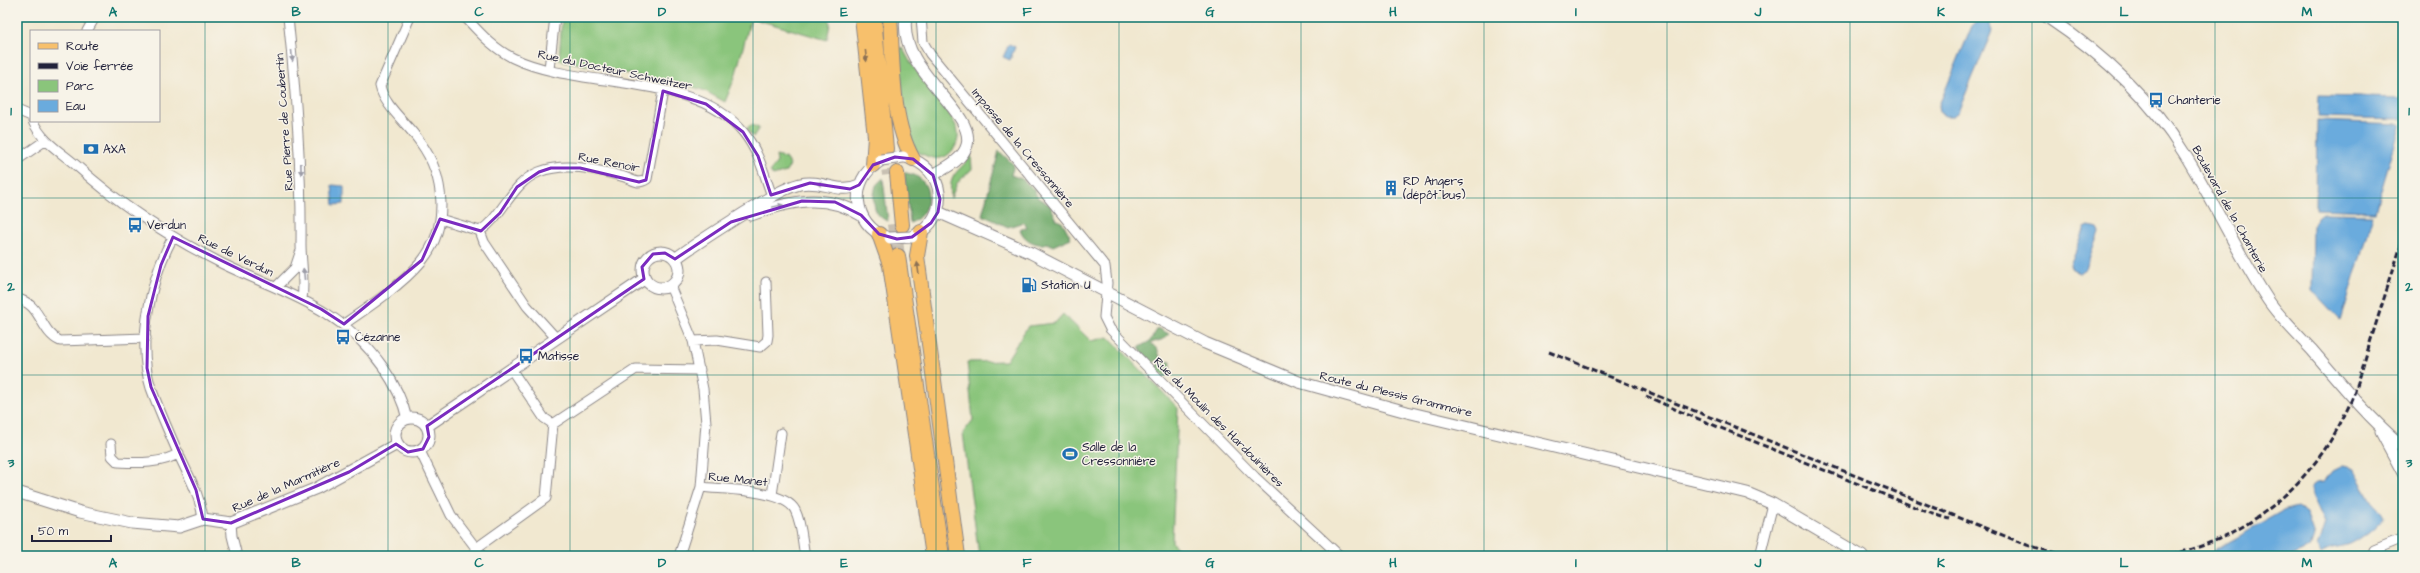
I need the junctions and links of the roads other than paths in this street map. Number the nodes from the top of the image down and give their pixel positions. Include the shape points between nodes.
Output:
1 (95, 17) edge
2 (288, 17) edge
3 (410, 17) edge
4 (465, 17) edge
5 (555, 17) edge
6 (862, 17) edge
7 (874, 17) edge
8 (881, 17) edge
9 (890, 17) edge
10 (906, 17) edge
11 (921, 17) edge
12 (2047, 17) edge
13 (88, 30) edge
14 (549, 69) junction
15 (663, 91) junction
16 (17, 110) edge
17 (30, 116) edge
18 (34, 122) edge
19 (46, 140) junction
20 (892, 156) junction
21 (17, 160) edge
22 (893, 174) tunnel mouth
23 (933, 175) junction
24 (859, 185) junction
25 (772, 196) junction
26 (938, 212) junction
27 (861, 215) junction
28 (440, 219) junction
29 (731, 222) junction
30 (898, 224) tunnel mouth
31 (480, 231) junction
32 (917, 235) junction
33 (884, 236) junction
34 (173, 237) junction
35 (301, 250) junction
36 (675, 259) junction
37 (644, 279) junction
38 (766, 282) dead end
39 (670, 286) junction
40 (279, 288) junction
41 (1106, 293) junction
42 (17, 299) edge
43 (302, 299) junction
44 (344, 324) junction
45 (146, 338) junction
46 (556, 338) junction
47 (693, 341) junction
48 (511, 369) junction
49 (700, 370) junction
50 (407, 419) junction
51 (553, 424) junction
52 (427, 426) junction
53 (2378, 426) junction
54 (781, 433) dead end
55 (111, 444) dead end
56 (397, 444) junction
57 (2403, 447) edge
58 (420, 451) junction
59 (179, 453) junction
60 (2403, 474) edge
61 (701, 487) junction
62 (17, 492) edge
63 (772, 495) junction
64 (1773, 504) junction
65 (203, 519) junction
66 (232, 523) junction
67 (2403, 538) edge
68 (2374, 550) dead end
69 (478, 553) edge
70 (237, 556) edge
71 (679, 556) edge
72 (805, 556) edge
73 (933, 556) edge
74 (942, 556) edge
75 (951, 556) edge
76 (958, 556) edge
77 (1340, 556) edge
78 (1760, 556) edge
79 (1862, 556) edge

1 - 13 street
2 -> 35 street, Rue Pierre de Coubertin via 299,126
3 - 28 street via 382,77 381,90 386,102 411,129 430,158 441,188
4 - 14 street, Rue du Docteur Schweitzer via 497,49 527,64
5 - 14 street
6 -> 20 main road via 875,137
7 - 20 main road
8 - 20 main road
9 - 20 main road via 902,135
10 - 23 street via 908,44 917,65 952,106 967,136 967,145 962,153
11 - 41 street, Impasse de la Cressonnière via 923,42 930,54 1105,266
12 - 53 street, Boulevard de la Chanterie via 2084,41 2158,116 2184,153 2241,258 2269,302
14 - 15 street, Rue du Docteur Schweitzer
15 - 25 street, Rue du Docteur Schweitzer via 706,104 720,112 743,132 758,156
15 - 31 street, Rue Renoir via 647,179 638,182 621,176 572,167 551,168 539,172 517,187 500,213
16 - 17 street
18 - 19 street, Rue de Verdun
19 - 21 street
19 - 34 street, Rue de Verdun via 102,188
20 - 23 street via 924,165
20 - 24 street via 865,174
22 - 30 main road
23 - 26 street via 940,199
24 -> 25 street via 842,190 824,184 800,184
24 - 27 street
25 - 29 street
26 - 32 street via 931,223
26 - 41 street, Route du Plessis Grammoire via 1032,253
29 -> 27 street via 773,207 802,201 835,202
27 - 33 street via 868,226
28 - 31 street
28 - 44 street via 422,260 406,276
29 - 36 street via 705,236
31 - 46 street via 484,242 527,306
32 - 33 street, bridge
76 -> 32 main road via 917,256
33 - 73 main road
34 - 40 street, Rue de Verdun via 222,264
34 - 45 street via 160,265 153,290
35 - 40 street, Rue Pierre de Coubertin via 295,268
43 -> 35 street, Rue Pierre de Coubertin via 304,282
36 - 37 street via 665,253 653,254 642,267
36 - 39 street via 679,273
37 - 39 street via 658,289
37 - 46 street
38 - 47 street via 768,335 760,347 717,340
39 - 47 street
40 - 43 street
41 - 64 street, Route du Plessis Grammoire via 1261,368 1331,392 1715,484
41 - 77 street, Rue du Moulin des Hardouinières via 1104,317 1110,329 1255,477
42 - 45 street via 30,304 52,336 60,341
43 - 44 street
44 - 50 street via 374,354 386,372 400,396
45 - 59 street via 147,368 151,387
46 - 48 street
47 - 49 street
48 - 51 street via 544,418
48 - 52 street
49 - 51 street via 636,369
49 - 61 street via 706,423
50 - 52 street via 420,420
50 - 56 street via 397,427
51 - 69 street via 546,498
52 - 58 street via 428,441
53 - 57 street, Boulevard de la Chanterie
53 - 60 street, Boulevard de la Chanterie
54 - 63 street, Rue Manet
55 - 59 street via 112,456 118,462 160,461
56 - 58 street via 408,452
56 - 66 street, Rue de la Marmitière via 317,488
58 - 69 street via 444,503
59 - 65 street via 196,490
61 - 63 street, Rue Manet
61 - 71 street
62 - 65 street, Rue de la Marmitière via 80,512 132,523 179,527
63 - 72 street, Rue Manet via 794,508 799,520
64 - 78 street
64 - 79 street, Route du Plessis Grammoire
65 - 66 street, Rue de la Marmitière
66 - 70 street
67 - 68 street
74 - 75 main road via 902,256

